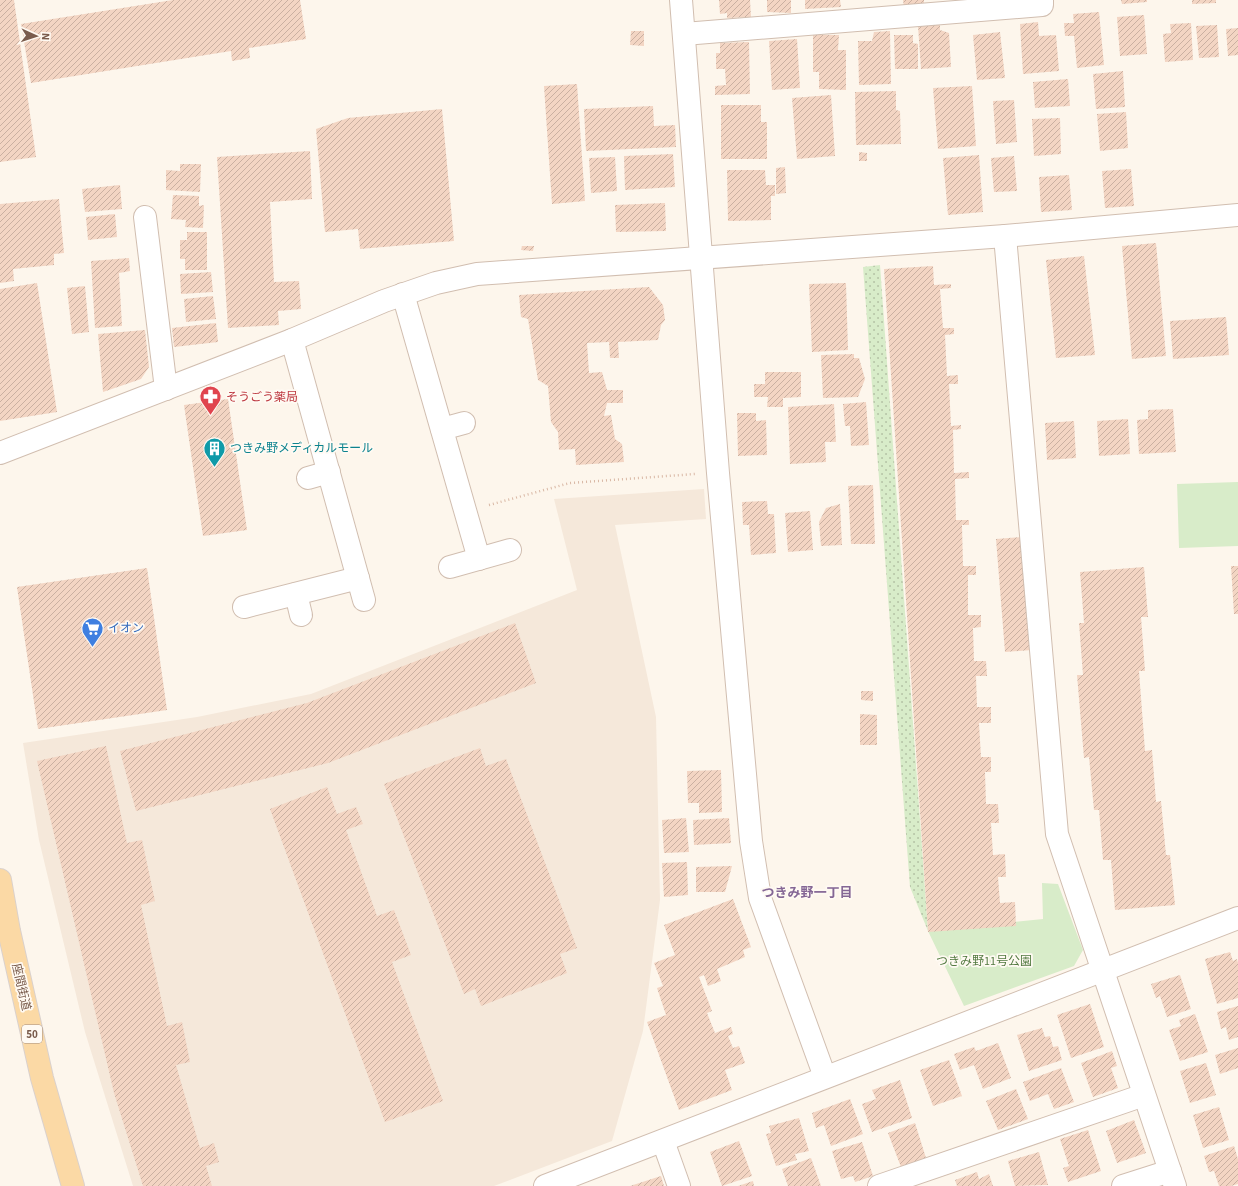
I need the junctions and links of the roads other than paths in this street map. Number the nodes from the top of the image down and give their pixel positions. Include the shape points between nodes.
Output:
1 (681, 0) edge
2 (1042, 0) edge
3 (684, 34) junction
4 (1238, 215) edge
5 (145, 217) dead end
6 (1005, 236) junction
7 (701, 258) junction
8 (403, 294) junction
9 (292, 340) junction
10 (166, 389) junction
11 (464, 423) dead end
12 (442, 429) junction
13 (0, 453) edge
14 (329, 472) junction
15 (308, 478) dead end
16 (510, 550) dead end
17 (479, 559) junction
18 (450, 567) dead end
19 (358, 578) junction
20 (296, 594) junction
21 (364, 600) dead end
22 (244, 607) dead end
23 (301, 615) dead end
24 (0, 880) edge
25 (1238, 919) edge
26 (1103, 970) junction
27 (825, 1077) junction
28 (1144, 1095) junction
29 (663, 1141) junction
30 (1173, 1178) edge
31 (73, 1186) edge
32 (545, 1186) edge
33 (679, 1186) edge
34 (879, 1186) edge
35 (1123, 1186) edge

1 - 3 street
2 - 3 street via 1042,5
3 - 7 street
4 - 6 street
5 - 10 street
6 - 7 street
6 - 26 street via 1057,834
7 - 8 street via 477,274 436,283
7 - 27 street via 751,841 760,898
8 - 9 street
8 - 12 street
9 - 10 street
9 - 14 street
10 - 13 street
11 - 12 street
12 - 17 street
14 - 15 street
14 - 19 street
16 - 17 street
17 - 18 street
19 - 20 street
19 - 21 street
20 - 22 street
20 - 23 street
24 - 31 main road, 座間街道 / 50 via 42,1078
25 - 26 street
26 - 27 street
26 - 28 street
27 - 29 street
28 - 30 street
28 - 34 street
29 - 32 street
29 - 33 street
30 - 35 street

